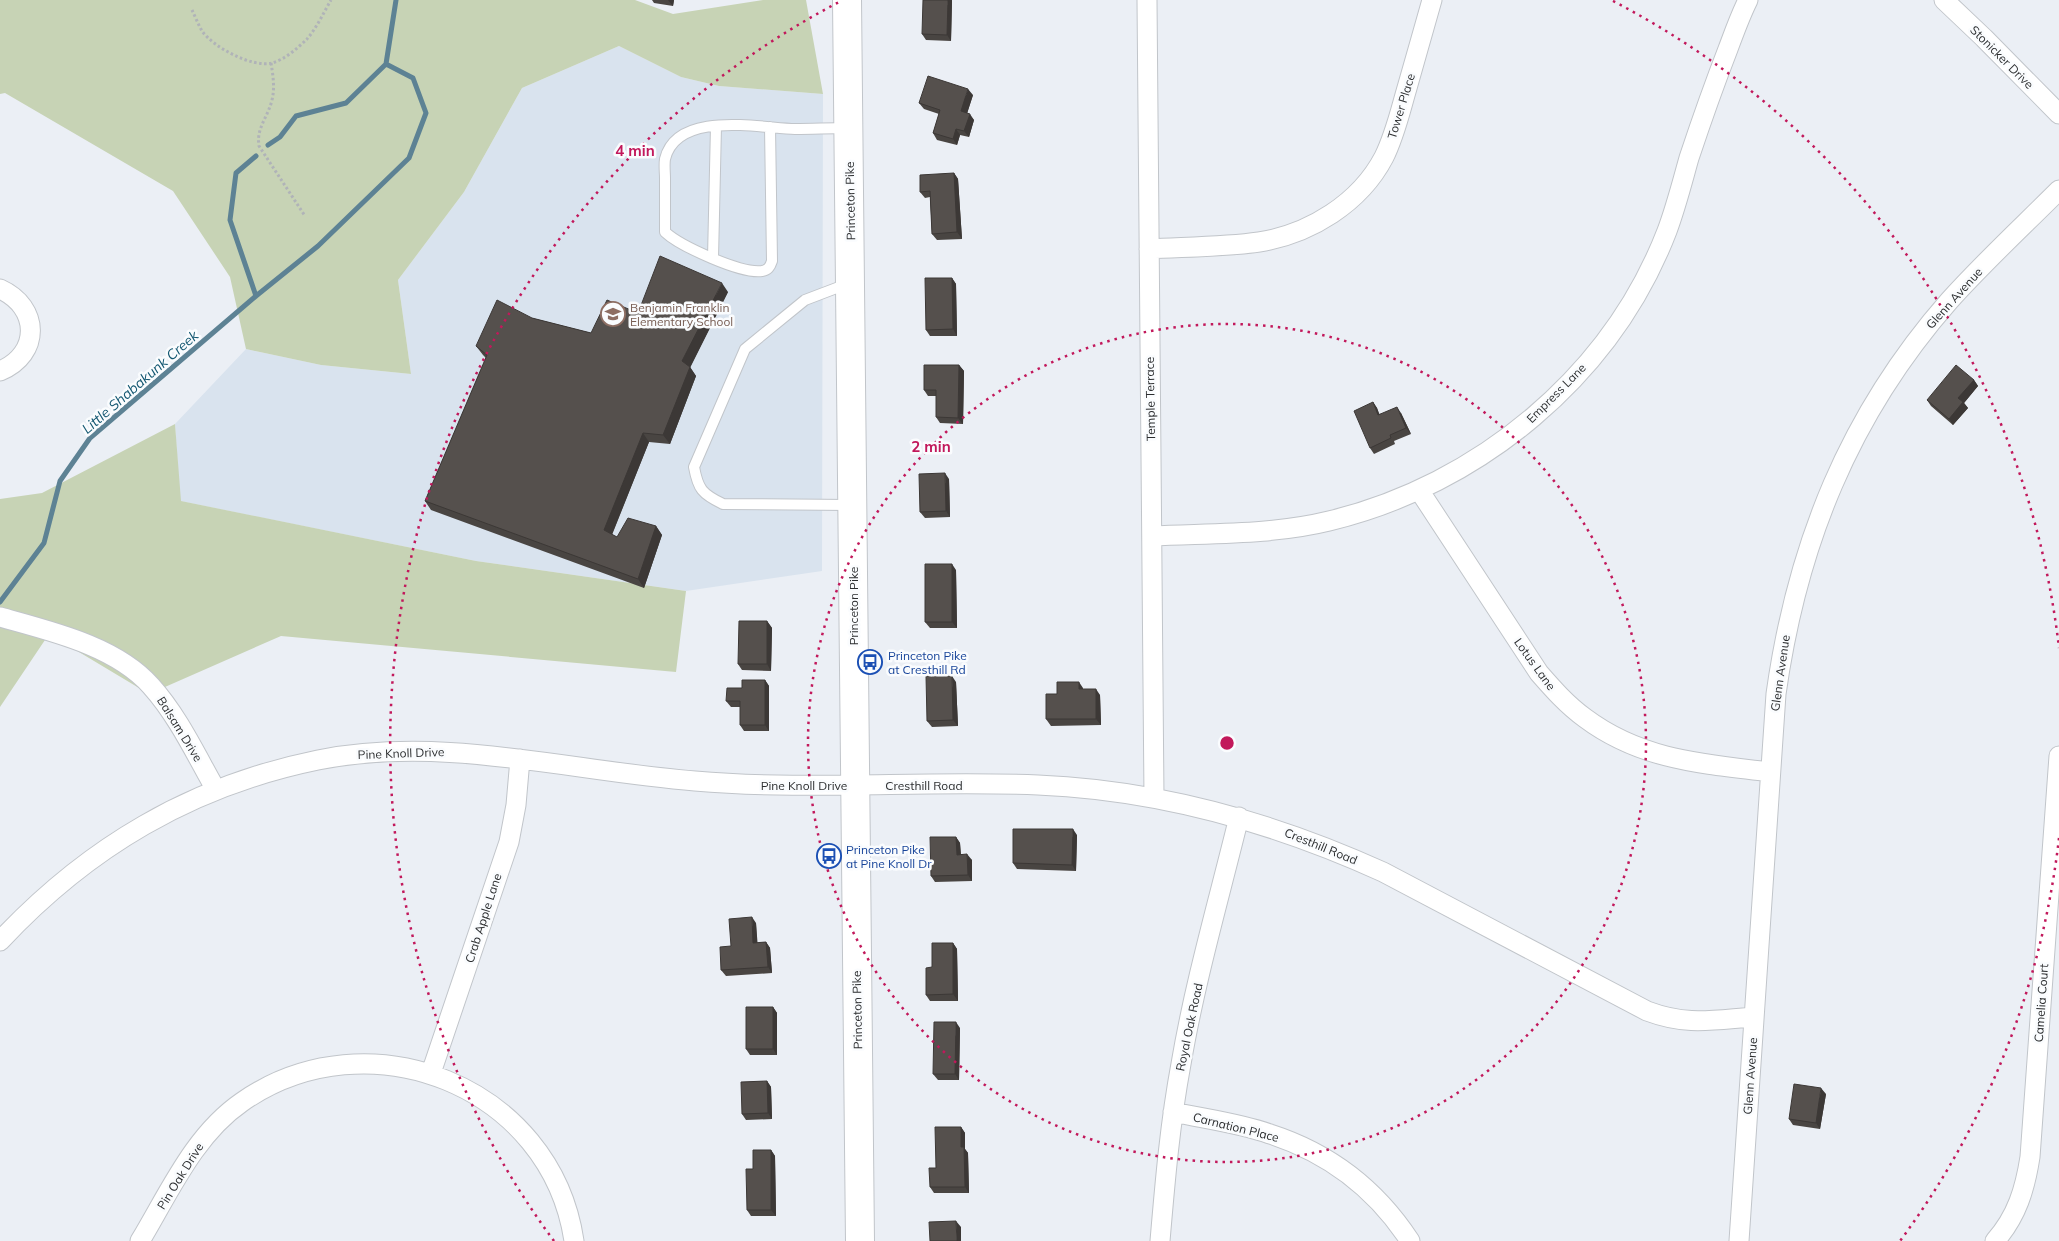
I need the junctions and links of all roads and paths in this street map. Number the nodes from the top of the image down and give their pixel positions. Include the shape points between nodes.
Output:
1 (331, 0) edge
2 (847, 0) edge
3 (1147, 0) edge
4 (1432, 0) edge
5 (1748, 0) edge
6 (1944, 0) edge
7 (192, 10) dead end
8 (271, 63) junction
9 (2059, 114) edge
10 (716, 126) junction
11 (770, 127) junction
12 (849, 128) junction
13 (2059, 190) edge
14 (305, 216) dead end
15 (1149, 249) junction
16 (712, 258) junction
17 (851, 283) junction
18 (0, 289) edge
19 (0, 371) edge
20 (1419, 490) junction
21 (852, 505) junction
22 (1152, 536) junction
23 (3, 617) edge
24 (2059, 756) edge
25 (520, 759) junction
26 (1770, 772) junction
27 (854, 786) junction
28 (216, 790) junction
29 (1154, 798) junction
30 (1239, 817) junction
31 (0, 941) edge
32 (1754, 1017) junction
33 (431, 1074) junction
34 (1173, 1112) junction
35 (140, 1241) edge
36 (574, 1241) edge
37 (860, 1241) edge
38 (1160, 1241) edge
39 (1410, 1241) edge
40 (1739, 1241) edge
41 (1995, 1241) edge

1 - 8 path via 308,38 287,56
2 - 12 main road, Princeton Pike
3 - 15 street, Temple Terrace
4 - 15 street, Tower Place via 1394,135 1383,159 1352,197 1312,226 1284,236 1259,242
5 - 20 street, Empress Lane via 1709,99 1666,232 1628,307 1572,380 1536,415 1489,451
6 - 9 street, Stonicker Drive
7 - 8 path via 202,30 214,43 248,61
8 - 14 path via 272,98 261,124 259,146
10 - 11 lane
10 - 16 lane
10 - 16 lane via 683,134 671,146 665,160 665,232 673,240
11 - 12 lane
11 - 16 lane via 772,261 769,268 748,271
12 - 17 main road, Princeton Pike
13 - 26 street, Glenn Avenue via 1970,279 1917,340 1857,434 1835,479 1800,574 1783,645
15 - 22 street, Temple Terrace
17 - 21 main road, Princeton Pike
17 - 21 lane via 805,300 745,349 694,467 698,484 707,497 723,504
18 - 19 street via 12,294 22,304 31,330 23,355
20 - 22 street, Empress Lane via 1377,507 1328,521 1278,530
20 - 26 street, Lotus Lane via 1539,672 1584,718 1612,736 1672,759
21 - 27 main road, Princeton Pike
22 - 29 street, Temple Terrace
23 - 28 street, Balsam Drive via 78,640 130,667 168,706
24 - 41 street, Camelia Court via 2030,1157 2018,1206 2006,1229
25 - 27 street, Pine Knoll Drive via 694,781
25 - 28 street, Pine Knoll Drive via 458,752 370,753 273,771
25 - 33 street, Crab Apple Lane via 509,842
26 - 32 street, Glenn Avenue
27 - 29 street, Cresthill Road via 1037,785
27 - 37 main road, Princeton Pike
28 - 31 street, Pine Knoll Drive via 137,828 96,855 57,885
29 - 30 street, Cresthill Road
30 - 32 street, Cresthill Road via 1310,841 1383,872 1667,1019 1688,1022
30 - 34 street, Royal Oak Road via 1196,988
32 - 40 street, Glenn Avenue
33 - 35 street, Pin Oak Drive via 385,1064 322,1067 294,1075 241,1102 198,1144
33 - 36 street, Pin Oak Drive via 488,1102 531,1143 550,1170 564,1200
34 - 38 street, Royal Oak Road
34 - 39 street, Carnation Place via 1268,1133 1324,1157 1375,1196

